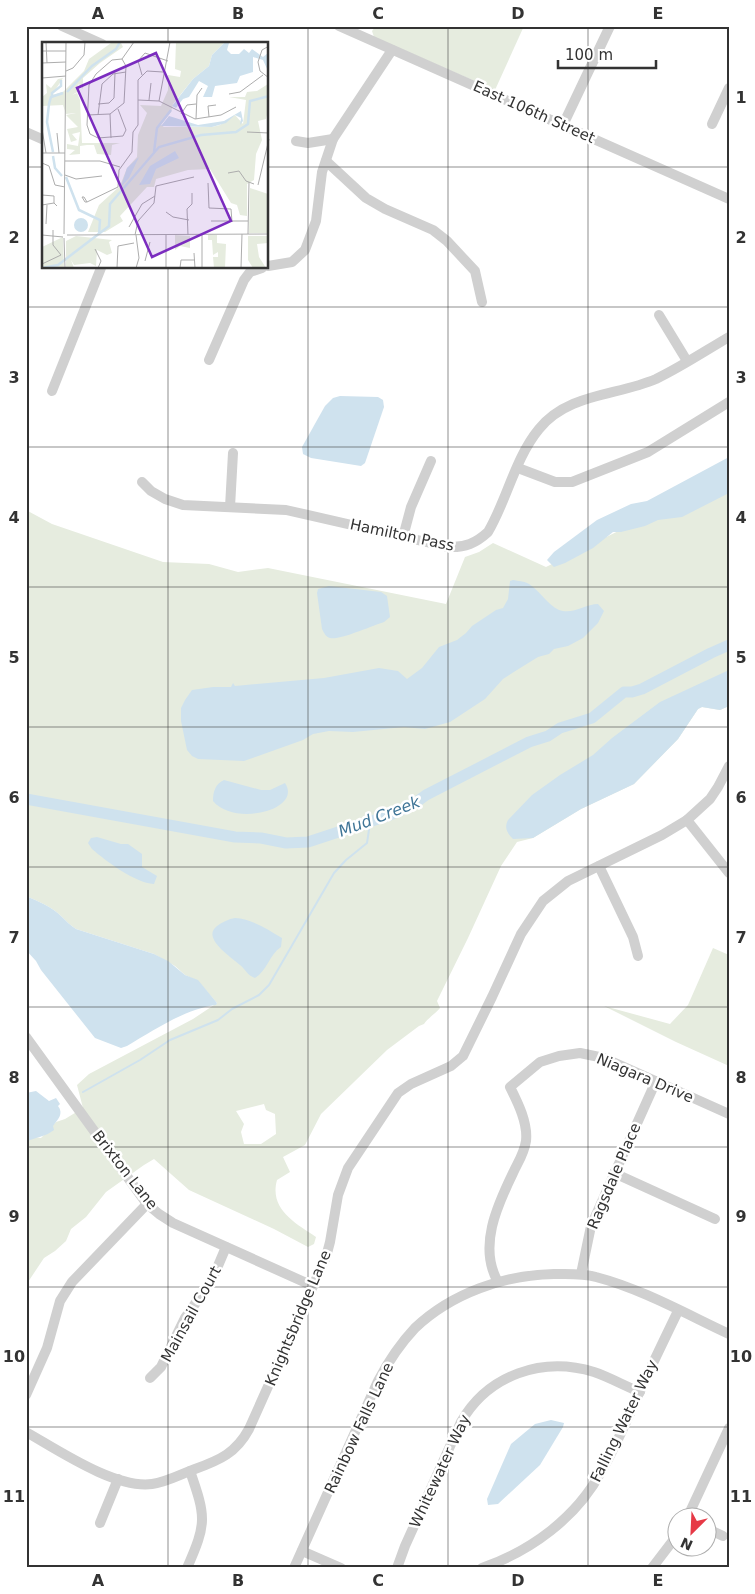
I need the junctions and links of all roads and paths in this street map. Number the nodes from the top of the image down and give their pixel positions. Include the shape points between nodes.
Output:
1 (62, 26) edge
2 (339, 26) edge
3 (610, 26) edge
4 (98, 42) edge
5 (392, 50) junction
6 (729, 88) edge
7 (712, 124) dead end
8 (563, 125) junction
9 (26, 132) edge
10 (42, 139) edge
11 (333, 139) junction
12 (296, 141) dead end
13 (326, 161) junction
14 (729, 198) edge
15 (269, 266) edge
16 (101, 269) edge
17 (259, 269) edge
18 (482, 302) dead end
19 (659, 315) dead end
20 (729, 337) edge
21 (209, 360) dead end
22 (687, 361) junction
23 (52, 391) dead end
24 (729, 402) edge
25 (233, 453) dead end
26 (430, 461) dead end
27 (518, 468) junction
28 (142, 482) dead end
29 (230, 507) junction
30 (403, 537) junction
31 (729, 766) edge
32 (687, 820) junction
33 (599, 866) junction
34 (729, 873) edge
35 (638, 956) dead end
36 (26, 1037) edge
37 (656, 1081) junction
38 (729, 1114) edge
39 (614, 1173) junction
40 (147, 1204) junction
41 (715, 1219) dead end
42 (226, 1247) junction
43 (581, 1274) junction
44 (498, 1282) junction
45 (313, 1286) junction
46 (678, 1311) junction
47 (729, 1334) edge
48 (150, 1378) dead end
49 (640, 1392) junction
50 (26, 1396) edge
51 (729, 1428) edge
52 (26, 1432) edge
53 (190, 1471) junction
54 (118, 1480) junction
55 (693, 1506) edge
56 (100, 1523) dead end
57 (718, 1534) edge
58 (723, 1536) dead end
59 (668, 1547) edge
60 (302, 1551) junction
61 (187, 1568) edge
62 (294, 1568) edge
63 (341, 1568) edge
64 (397, 1568) edge
65 (482, 1568) edge
66 (652, 1568) edge

1 - 4 street
2 - 5 street, East 106th Street
3 - 8 street
5 - 8 street, East 106th Street
5 - 11 street
6 - 7 street
8 - 14 street, East 106th Street
9 - 10 street
11 - 12 street via 308,143
11 - 13 street
13 - 15 street via 319,187 316,221 305,250 292,262
13 - 18 street via 366,198 440,235 475,271
16 - 23 street
17 - 21 street via 250,272 244,280
19 - 22 street
20 - 22 street, Hamilton Pass
22 - 27 street, Hamilton Pass via 655,379 572,404 558,412 531,440
24 - 27 street via 648,452 572,482 555,482
25 - 29 street
26 - 30 street via 411,507
27 - 30 street, Hamilton Pass via 488,532 472,544 454,547
28 - 29 street, Hamilton Pass via 151,491 173,502 192,507
29 - 30 street, Hamilton Pass via 286,510
31 - 32 street, Knightsbridge Lane via 710,799
32 - 33 street, Knightsbridge Lane
32 - 34 street
33 - 35 street via 633,937
33 - 45 street, Knightsbridge Lane via 568,881 534,912 463,1056 451,1066 398,1093 348,1168 338,1196 327,1253
36 - 40 street, Brixton Lane
37 - 38 street, Niagara Drive
37 - 39 street, Ragsdale Place
37 - 44 street, Niagara Drive via 604,1058 580,1053 540,1062 510,1087 526,1126 526,1141 491,1226 489,1257
39 - 41 street
39 - 43 street, Ragsdale Place via 591,1226
40 - 42 street, Brixton Lane via 173,1223
40 - 50 street via 72,1282 60,1301 47,1348
42 - 45 street, Brixton Lane
42 - 48 street, Mainsail Court via 212,1280 185,1318 162,1368
43 - 44 street, Rainbow Falls Lane via 540,1275
43 - 46 street, Rainbow Falls Lane via 621,1285
44 - 60 street, Rainbow Falls Lane via 435,1312 403,1342 378,1381
45 - 53 street, Knightsbridge Lane via 242,1442 226,1456
46 - 47 street, Rainbow Falls Lane
46 - 49 street, Falling Water Way
49 - 64 street, Whitewater Way via 594,1372 554,1366 512,1375 494,1385 472,1405 461,1422
49 - 65 street, Falling Water Way via 600,1474 576,1508 536,1542
51 - 55 street
52 - 54 street, Knightsbridge Lane via 68,1457
53 - 54 street, Knightsbridge Lane via 152,1484
53 - 61 street via 203,1516 200,1536
54 - 56 street
57 - 58 street
59 - 66 street
60 - 62 street, Rainbow Falls Lane
60 - 63 street

